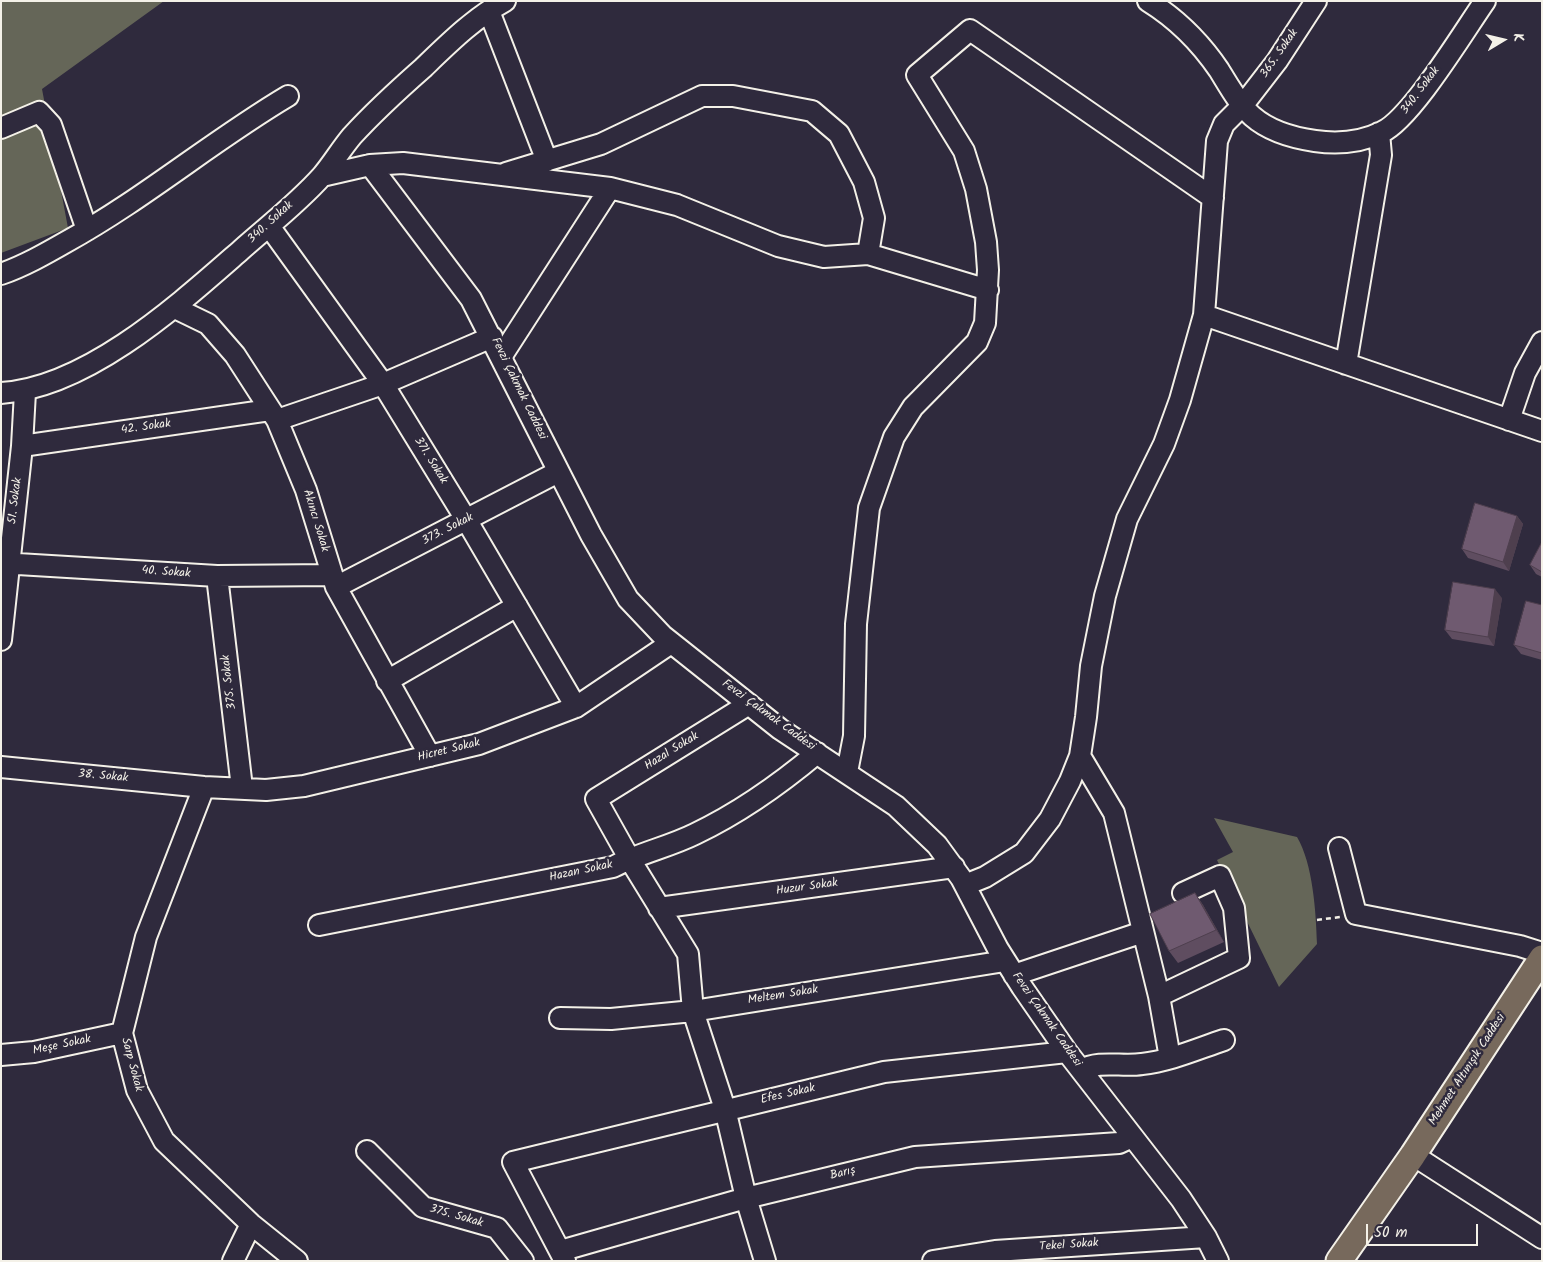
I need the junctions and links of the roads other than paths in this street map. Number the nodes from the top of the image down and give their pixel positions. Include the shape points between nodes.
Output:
1 (1148, 1) edge
2 (1316, 1) edge
3 (1485, 1) edge
4 (497, 6) edge
5 (288, 96) dead end
6 (1243, 105) junction
7 (1, 128) edge
8 (1379, 133) junction
9 (547, 161) junction
10 (370, 165) junction
11 (499, 175) junction
12 (322, 176) junction
13 (610, 188) junction
14 (1213, 198) junction
15 (269, 226) junction
16 (88, 230) junction
17 (868, 254) junction
18 (1, 274) edge
19 (988, 290) junction
20 (175, 308) junction
21 (1204, 315) junction
22 (492, 337) junction
23 (1542, 342) edge
24 (502, 357) junction
25 (1346, 364) junction
26 (383, 384) junction
27 (25, 392) junction
28 (1, 393) edge
29 (273, 415) junction
30 (1509, 420) junction
31 (1542, 431) edge
32 (22, 446) junction
33 (558, 472) junction
34 (467, 521) junction
35 (5, 564) edge
36 (217, 576) junction
37 (334, 581) junction
38 (518, 606) junction
39 (1, 640) edge
40 (671, 643) junction
41 (387, 681) junction
42 (749, 704) junction
43 (576, 707) junction
44 (816, 753) junction
45 (430, 756) junction
46 (1080, 756) junction
47 (1, 767) edge
48 (847, 772) junction
49 (204, 786) junction
50 (242, 788) junction
51 (1339, 848) dead end
52 (629, 858) junction
53 (954, 867) junction
54 (965, 885) junction
55 (1183, 893) dead end
56 (659, 908) junction
57 (319, 925) dead end
58 (1143, 932) junction
59 (1542, 953) edge
60 (1542, 958) edge
61 (1010, 968) junction
62 (1159, 996) junction
63 (693, 1011) junction
64 (560, 1018) dead end
65 (122, 1033) junction
66 (1224, 1040) dead end
67 (1067, 1052) junction
68 (1, 1055) edge
69 (1170, 1058) junction
70 (1081, 1070) junction
71 (725, 1109) junction
72 (1132, 1137) junction
73 (367, 1151) dead end
74 (1413, 1155) junction
75 (1394, 1183) junction
76 (746, 1198) junction
77 (251, 1224) junction
78 (1206, 1236) junction
79 (1542, 1238) edge
80 (563, 1256) edge
81 (233, 1261) edge
82 (297, 1261) edge
83 (523, 1261) edge
84 (765, 1261) edge
85 (933, 1261) edge
86 (1218, 1261) edge
87 (1228, 1261) edge
88 (1339, 1261) edge
89 (1351, 1261) edge

1 - 6 street, 340. Sokak via 1196,40
2 - 6 street, 365. Sokak via 1277,61
3 - 8 street, 340. Sokak via 1405,113
4 - 9 street
4 - 12 street, 340. Sokak via 453,38 384,102 351,137
5 - 16 street
6 - 8 street, 340. Sokak via 1269,127 1298,139 1329,143 1363,139
6 - 14 street, 365. Sokak via 1224,124 1217,141
7 - 16 street via 39,112 51,125
8 - 25 street via 1381,155
9 - 11 street
9 - 17 street via 601,144 702,96 733,96 812,111 839,134 864,182 874,218
10 - 11 street via 403,163
10 - 12 street
10 - 22 street, Fevzi Çakmak Caddesi via 471,299
11 - 13 street
12 - 15 street, 340. Sokak
13 - 17 street via 677,205 778,246 824,256
13 - 24 street
14 - 19 street via 970,30 917,75 964,151 976,189 986,242
14 - 21 street, 365. Sokak
15 - 20 street, 340. Sokak
15 - 26 street, 371. Sokak
16 - 18 street via 19,268
17 - 19 street
19 - 48 street via 985,323 978,342 913,407 894,438 869,508 856,624 854,736
20 - 27 street, 340. Sokak via 95,361
20 - 29 street, Akıncı Sokak via 208,324 235,355
21 - 25 street
21 - 46 street, 365. Sokak via 1180,400 1164,444 1127,519 1105,596 1090,666
22 - 24 street, Fevzi Çakmak Caddesi
22 - 26 street, 42. Sokak
23 - 30 street via 1525,373
24 - 33 street, Fevzi Çakmak Caddesi
25 - 30 street
26 - 29 street, 42. Sokak
26 - 34 street, 371. Sokak
27 - 28 street, 340. Sokak
27 - 32 street, 51. Sokak
29 - 32 street, 42. Sokak
29 - 37 street, Akıncı Sokak via 306,490
30 - 31 street
32 - 35 street, 51. Sokak
33 - 34 street, 373. Sokak
33 - 40 street, Fevzi Çakmak Caddesi via 628,599 645,620
34 - 37 street, 373. Sokak
34 - 38 street, 371. Sokak
35 - 36 street, 40. Sokak
35 - 39 street, 51. Sokak
36 - 37 street, 40. Sokak
36 - 50 street, 375. Sokak
37 - 41 street, Akıncı Sokak
38 - 41 street
38 - 43 street, 371. Sokak
40 - 42 street, Fevzi Çakmak Caddesi
40 - 43 street, Hicret Sokak
41 - 45 street, Akıncı Sokak
42 - 44 street, Fevzi Çakmak Caddesi
42 - 52 street, Hazal Sokak via 596,799
43 - 45 street, Hicret Sokak via 479,744
44 - 48 street, Fevzi Çakmak Caddesi
44 - 52 street, Hazan Sokak via 755,799 694,834
45 - 50 street, Hicret Sokak via 304,786 266,790
46 - 54 street, 365. Sokak via 1050,819 1024,853 985,877
46 - 58 street via 1114,813
47 - 49 street, 38. Sokak
48 - 53 street, Fevzi Çakmak Caddesi via 915,822
49 - 50 street, Hicret Sokak
49 - 65 street, Sarp Sokak via 146,937
51 - 59 street via 1356,914
52 - 56 street
52 - 57 street, Hazan Sokak via 613,867
53 - 54 street, Fevzi Çakmak Caddesi
53 - 56 street, Huzur Sokak
54 - 61 street, Fevzi Çakmak Caddesi
55 - 62 street via 1220,876 1234,908 1239,958
56 - 63 street via 688,954
58 - 61 street, Meltem Sokak
58 - 62 street
60 - 74 main road, Mehmet Altınışık Caddesi
61 - 63 street, Meltem Sokak
61 - 67 street, Fevzi Çakmak Caddesi
62 - 69 street
63 - 64 street, Meltem Sokak via 611,1019
63 - 71 street
65 - 68 street, Meşe Sokak via 34,1052
65 - 77 street, Sarp Sokak via 137,1090 164,1141
66 - 69 street
67 - 70 street, Fevzi Çakmak Caddesi
67 - 71 street, Efes Sokak via 884,1072
69 - 70 street via 1142,1064 1091,1065
70 - 72 street, Fevzi Çakmak Caddesi
71 - 76 street
71 - 80 street, Efes Sokak via 513,1162
72 - 76 street, Barış via 1119,1143 915,1157
72 - 78 street, Fevzi Çakmak Caddesi
73 - 83 street, 375. Sokak via 422,1207 497,1228
74 - 75 main road, Mehmet Altınışık Caddesi
74 - 79 street
75 - 88 main road, Mehmet Altınışık Caddesi
75 - 89 main road, Mehmet Altınışık Caddesi
76 - 80 street, Barış
76 - 84 street
77 - 81 street
77 - 82 street, Sarp Sokak
78 - 85 street, Tekel Sokak via 996,1251
78 - 86 street, Fevzi Çakmak Caddesi
78 - 87 street, Fevzi Çakmak Caddesi

